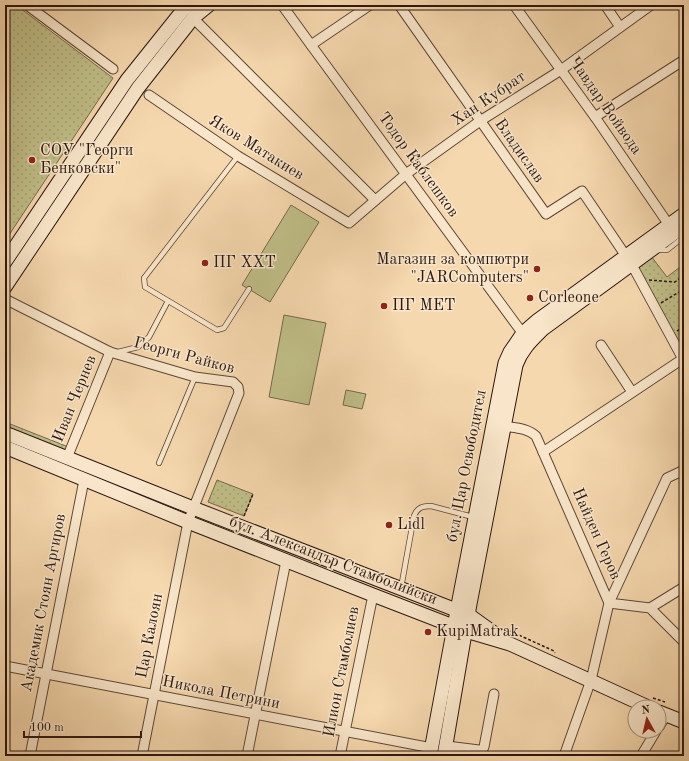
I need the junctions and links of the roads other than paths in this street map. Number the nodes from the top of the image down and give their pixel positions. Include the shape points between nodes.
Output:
1 (27, 5) edge
2 (189, 5) edge
3 (209, 5) edge
4 (282, 5) edge
5 (370, 5) edge
6 (399, 5) edge
7 (514, 5) edge
8 (605, 5) edge
9 (651, 5) edge
10 (194, 18) junction
11 (620, 27) junction
12 (311, 45) junction
13 (684, 60) edge
14 (113, 69) dead end
15 (561, 70) junction
16 (149, 95) dead end
17 (595, 117) junction
18 (480, 122) junction
19 (238, 156) junction
20 (406, 174) junction
21 (376, 200) junction
22 (684, 222) edge
23 (348, 223) joint
24 (669, 225) junction
25 (629, 260) junction
26 (5, 262) edge
27 (5, 287) edge
28 (249, 289) dead end
29 (5, 299) edge
30 (168, 301) junction
31 (526, 337) junction
32 (601, 345) dead end
33 (110, 352) junction
34 (684, 359) edge
35 (195, 377) junction
36 (632, 392) junction
37 (504, 426) junction
38 (5, 433) edge
39 (5, 448) edge
40 (543, 452) junction
41 (67, 458) junction
42 (159, 463) dead end
43 (684, 470) edge
44 (84, 480) junction
45 (193, 508) junction
46 (475, 517) junction
47 (188, 522) junction
48 (285, 566) junction
49 (684, 587) edge
50 (401, 589) junction
51 (372, 599) junction
52 (610, 603) junction
53 (650, 608) junction
54 (463, 613) junction
55 (460, 628) junction
56 (684, 642) edge
57 (510, 644) junction
58 (5, 666) edge
59 (46, 674) junction
60 (591, 680) junction
61 (494, 694) dead end
62 (154, 695) junction
63 (631, 699) edge
64 (255, 714) junction
65 (667, 715) edge
66 (684, 722) edge
67 (345, 732) junction
68 (651, 739) edge
69 (446, 751) edge
70 (431, 752) edge
71 (496, 754) dead end
72 (30, 756) edge
73 (142, 756) edge
74 (247, 756) edge
75 (340, 756) edge
76 (504, 756) edge
77 (564, 756) edge
78 (641, 756) edge

1 - 14 street
2 - 26 street via 127,80
3 - 10 street
4 - 12 street, Тодор Каблешков
5 - 12 street
6 - 18 street, Владислав
7 - 15 street, Чавдар Войвода
8 - 11 street
9 - 11 street, Хан Кубрат
10 - 21 street
10 - 27 street via 138,88
11 - 15 street, Хан Кубрат
12 - 20 street, Тодор Каблешков
13 - 17 street
15 - 17 street, Чавдар Войвода
15 - 18 street, Хан Кубрат
16 - 19 street, Яков Матакиев
17 - 24 street, Чавдар Войвода
18 - 20 street, Хан Кубрат
18 - 25 street, Владислав via 546,214 582,191
19 - 23 street, Яков Матакиев
19 - 30 lane via 144,278 145,287
20 - 21 street, Хан Кубрат
20 - 31 street, Тодор Каблешков
21 - 23 street, Хан Кубрат
22 - 24 street
22 - 25 street via 651,250
24 - 25 street
25 - 31 street via 544,329
25 - 34 street
28 - 30 lane via 224,328 217,330
29 - 33 street, Георги Райков
30 - 33 lane via 149,337 138,347
31 - 37 street, бул. Цар Освободител via 516,365
31 - 46 street, бул. Цар Освободител via 510,352 505,363
32 - 36 street
33 - 35 street, Георги Райков
33 - 41 street, Иван Чернев
34 - 36 street
35 - 42 lane
35 - 45 street, Георги Райков via 234,382 240,393
36 - 40 street
37 - 40 street, Найден Геров via 531,432 536,436
37 - 54 street, бул. Цар Освободител
38 - 41 street, бул. Александър Стамболийски
39 - 44 street, бул. Александър Стамболийски
40 - 52 street, Найден Геров
41 - 45 street, бул. Александър Стамболийски
43 - 52 street via 667,478
44 - 47 street, бул. Александър Стамболийски
44 - 59 street, Академик Стоян Аргиров
45 - 47 street, Цар Калоян
45 - 50 street, бул. Александър Стамболийски
46 - 50 lane via 431,506 419,508 414,516
46 - 54 street, бул. Цар Освободител
47 - 48 street, бул. Александър Стамболийски
47 - 62 street, Цар Калоян
48 - 51 street, бул. Александър Стамболийски
48 - 64 street
49 - 53 street
50 - 54 street, бул. Александър Стамболийски
51 - 55 street, бул. Александър Стамболийски
51 - 67 street, Илион Стамболиев
52 - 53 street
52 - 60 street, Найден Геров
53 - 56 street
54 - 55 street
54 - 57 street, бул. Александър Стамболийски
55 - 57 street, бул. Александър Стамболийски
55 - 69 street
55 - 70 street
57 - 60 street, бул. Александър Стамболийски
58 - 59 street, Никола Петрини
59 - 62 street, Никола Петрини
59 - 72 street, Академик Стоян Аргиров
60 - 63 street, бул. Александър Стамболийски
60 - 77 street, Найден Геров
61 - 69 street via 482,750
62 - 64 street, Никола Петрини
62 - 73 street, Цар Калоян
64 - 67 street, Никола Петрини
64 - 74 street
65 - 66 street
67 - 70 street, Никола Петрини
67 - 75 street, Илион Стамболиев
68 - 78 street
71 - 76 lane

